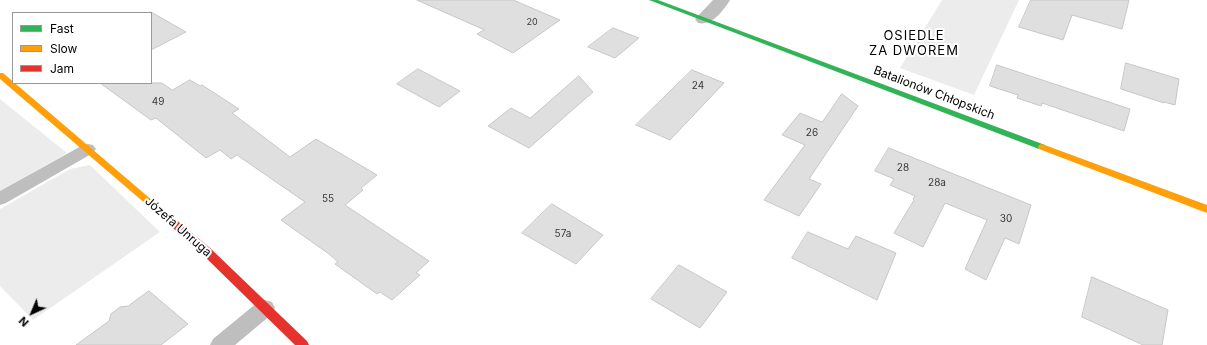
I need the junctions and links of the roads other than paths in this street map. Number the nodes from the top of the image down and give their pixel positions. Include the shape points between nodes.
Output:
1 (652, 0) edge
2 (722, 0) edge
3 (704, 19) junction
4 (0, 75) edge
5 (88, 149) junction
6 (0, 199) edge
7 (1207, 209) edge
8 (265, 308) junction
9 (220, 345) edge
10 (303, 345) edge

1 - 3 street, Batalionów Chłopskich
2 - 3 street
3 - 7 street, Batalionów Chłopskich
4 - 5 street, Józefa Unruga
5 - 6 lane
5 - 8 street, Józefa Unruga via 205,250
8 - 9 lane
8 - 10 street, Józefa Unruga

